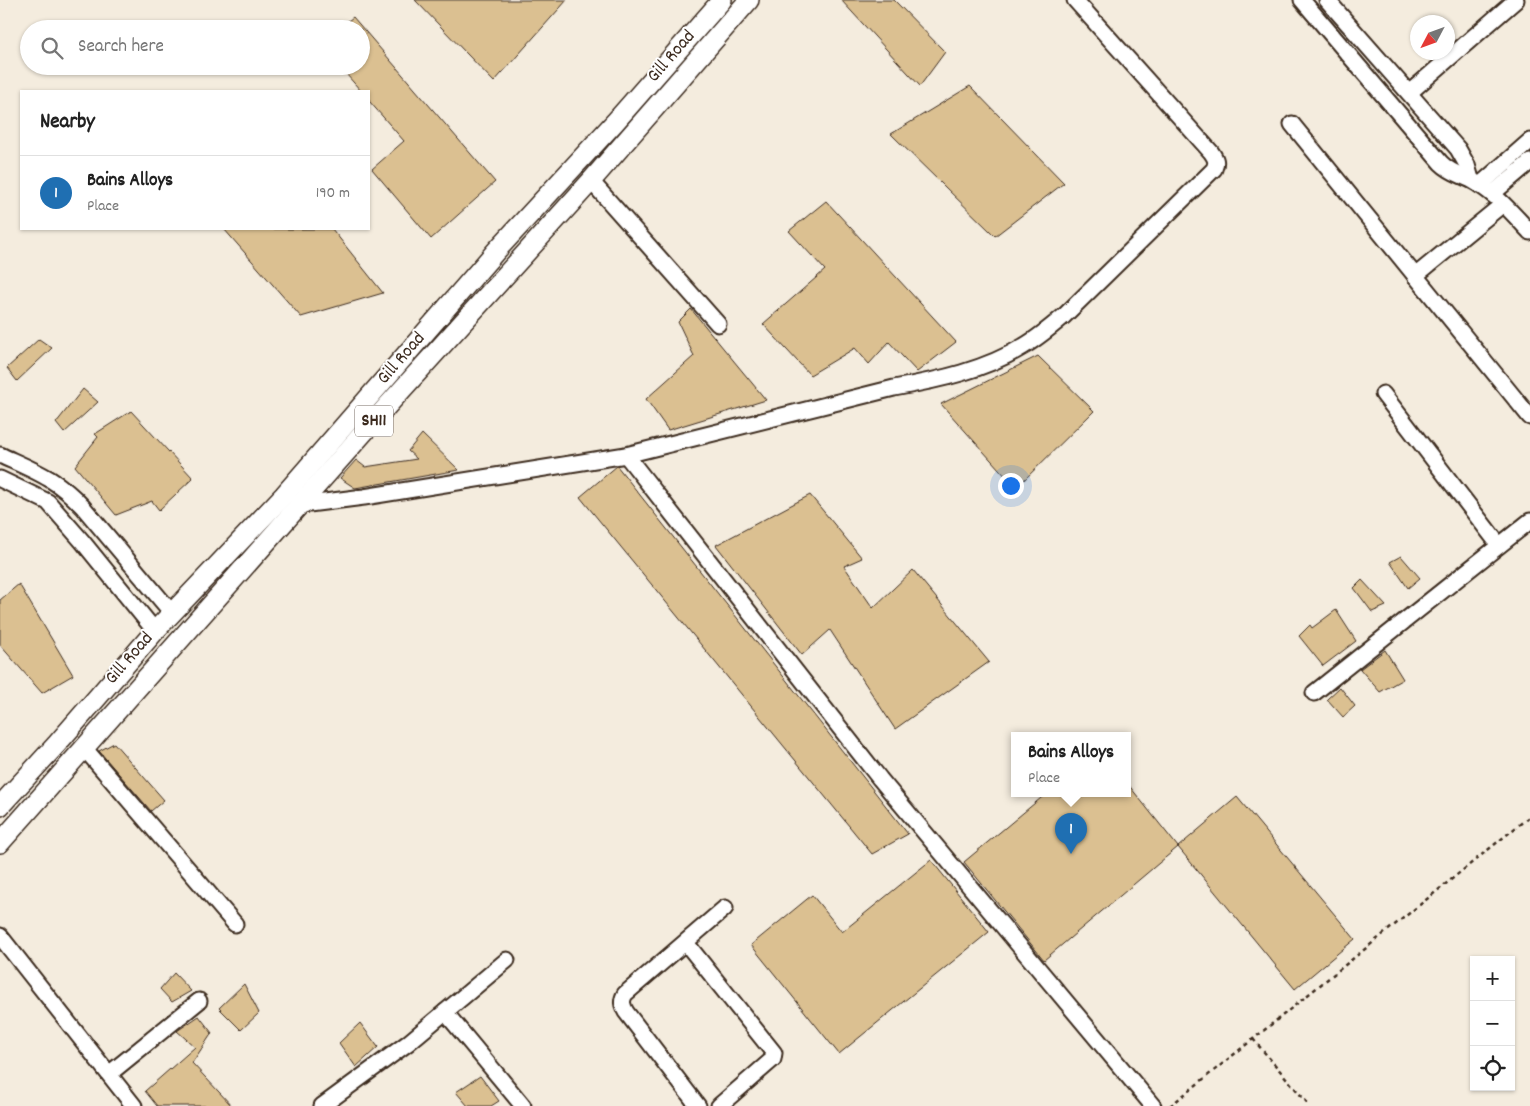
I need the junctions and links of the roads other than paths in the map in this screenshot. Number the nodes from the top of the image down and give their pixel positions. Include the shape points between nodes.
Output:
1 (722, 0) edge
2 (749, 0) edge
3 (1075, 0) edge
4 (1302, 0) edge
5 (1327, 0) edge
6 (1516, 0) edge
7 (1409, 93) junction
8 (1292, 124) dead end
9 (1530, 141) edge
10 (1530, 162) edge
11 (591, 181) junction
12 (1476, 182) junction
13 (1498, 199) junction
14 (1530, 232) edge
15 (1415, 276) junction
16 (718, 324) dead end
17 (1383, 394) dead end
18 (1530, 417) edge
19 (0, 455) edge
20 (626, 455) junction
21 (0, 479) edge
22 (301, 505) junction
23 (1530, 521) edge
24 (100, 526) junction
25 (82, 540) junction
26 (1499, 545) junction
27 (148, 584) junction
28 (130, 600) junction
29 (172, 613) junction
30 (155, 631) junction
31 (1314, 693) dead end
32 (85, 749) junction
33 (0, 806) edge
34 (0, 844) edge
35 (725, 908) dead end
36 (235, 924) dead end
37 (0, 936) edge
38 (686, 943) junction
39 (507, 960) dead end
40 (199, 1001) dead end
41 (445, 1012) junction
42 (109, 1074) junction
43 (134, 1106) edge
44 (322, 1106) edge
45 (523, 1106) edge
46 (698, 1106) edge
47 (719, 1106) edge
48 (1153, 1106) edge

1 - 29 main road, Gill Road / SH11 via 496,251 284,495
2 - 11 main road, SH11
3 - 20 street via 1211,152 1216,159 1214,169 1046,332 995,362 926,383 894,388
4 - 12 street via 1441,163 1449,171
5 - 7 street
6 - 7 street
7 - 12 street via 1458,149
8 - 15 street
9 - 12 street
10 - 13 street
11 - 16 street
11 - 22 main road, SH11
12 - 13 street
13 - 14 street
13 - 15 street
15 - 18 street
17 - 26 street
19 - 24 street via 53,480
20 - 22 street
20 - 48 street via 880,779
21 - 25 street via 48,502
22 - 32 main road, SH11
23 - 26 street
24 - 25 street
24 - 27 street
25 - 28 street
26 - 31 street
27 - 28 street
27 - 29 street
28 - 30 street
29 - 30 main road, Gill Road / SH11
30 - 33 main road, Gill Road / SH11
32 - 34 main road, SH11
32 - 36 street
35 - 38 street
37 - 42 street
38 - 46 street via 625,994 622,1006
38 - 47 street via 774,1052 773,1059
39 - 41 street
40 - 42 street
41 - 44 street
41 - 45 street
42 - 43 street

